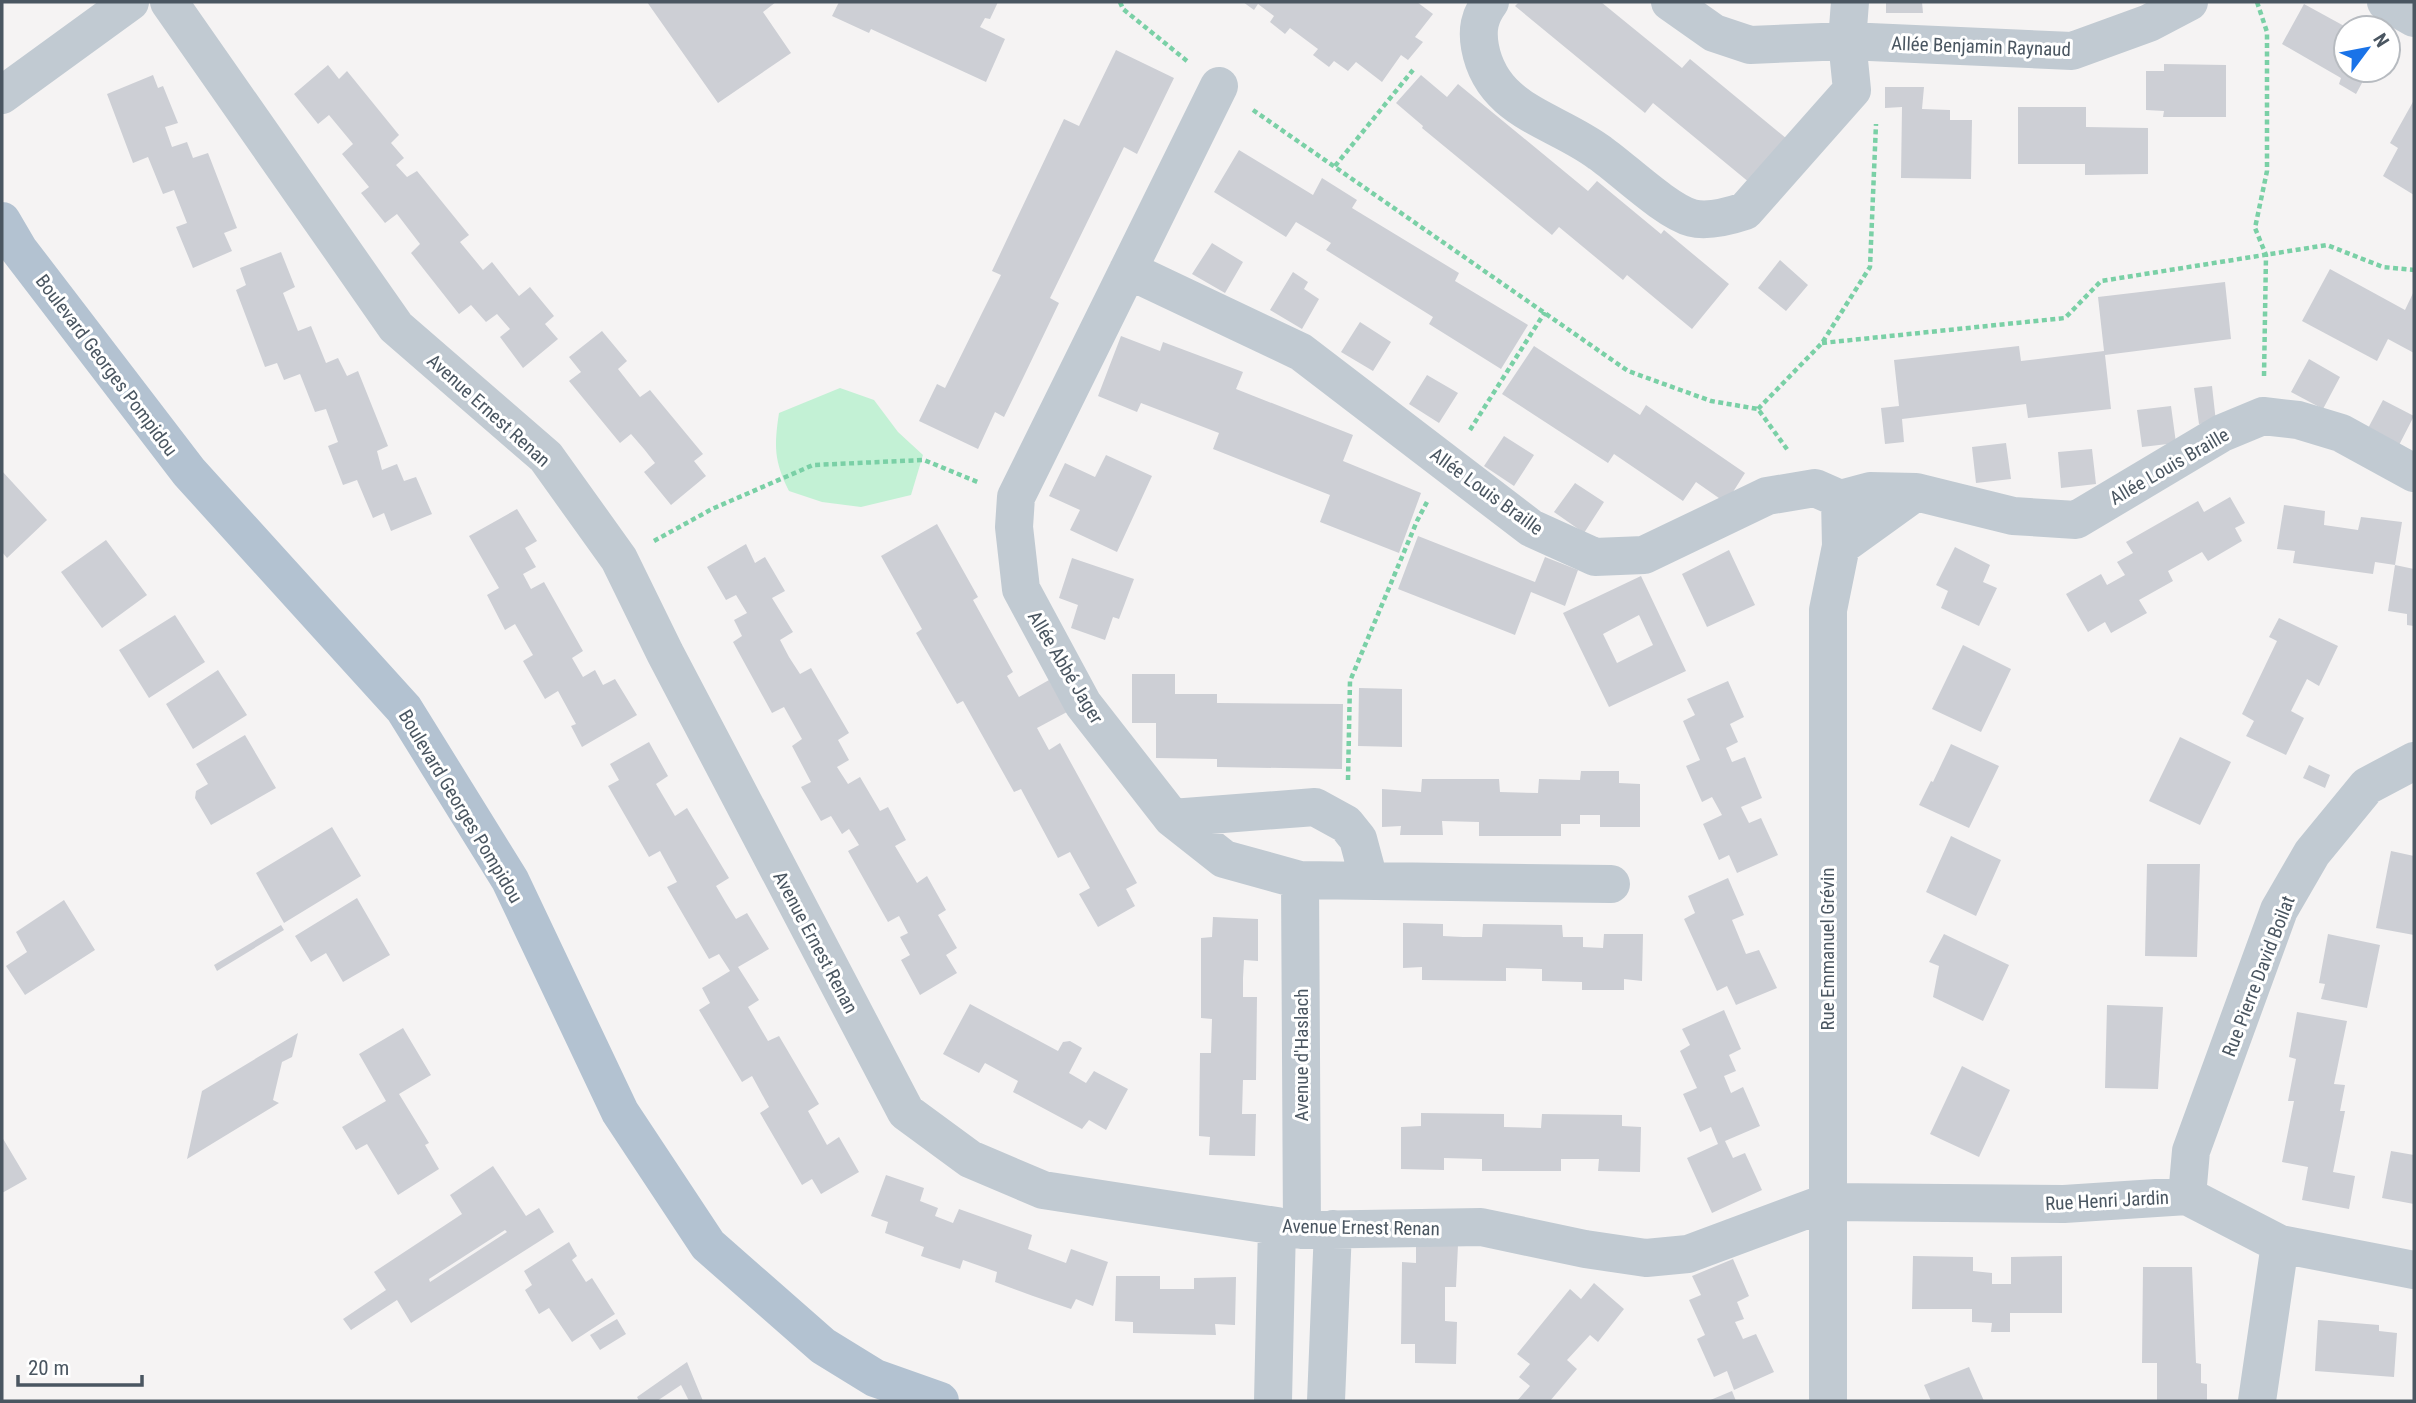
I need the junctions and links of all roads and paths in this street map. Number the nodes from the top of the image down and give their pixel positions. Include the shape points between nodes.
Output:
1 (130, 2) edge
2 (169, 2) edge
3 (1120, 2) edge
4 (1490, 2) edge
5 (1670, 2) edge
6 (1850, 2) edge
7 (2189, 2) edge
8 (2257, 2) edge
9 (2386, 2) edge
10 (2414, 18) edge
11 (1847, 41) junction
12 (1413, 69) dead end
13 (1219, 86) junction
14 (1852, 90) junction
15 (2, 95) edge
16 (1335, 166) junction
17 (2, 221) edge
18 (2266, 255) junction
19 (1128, 270) junction
20 (2414, 270) edge
21 (1545, 312) junction
22 (1822, 343) junction
23 (1758, 409) junction
24 (2263, 416) junction
25 (1449, 464) junction
26 (2414, 473) edge
27 (1916, 492) junction
28 (1828, 493) junction
29 (1016, 497) junction
30 (1841, 546) junction
31 (619, 559) junction
32 (2414, 761) edge
33 (1172, 818) junction
34 (1346, 824) junction
35 (1300, 880) junction
36 (1369, 880) junction
37 (1611, 884) dead end
38 (2188, 1196) junction
39 (1828, 1202) junction
40 (1304, 1228) junction
41 (2280, 1244) junction
42 (2414, 1270) edge
43 (869, 1389) edge
44 (940, 1401) edge
45 (1273, 1401) edge
46 (1326, 1401) edge
47 (1828, 1401) edge
48 (2257, 1401) edge

1 - 15 street
2 - 31 street, Avenue Ernest Renan via 396,327 546,457
3 - 13 path
4 - 14 street via 1477,29 1483,63 1498,88 1517,106 1598,150 1692,218 1745,211
5 - 11 street, Allée Benjamin Raynaud via 1714,33 1750,45
6 - 11 street
7 - 11 street, Allée Benjamin Raynaud via 2148,23 2072,51
8 - 18 path via 2267,32 2267,171 2255,228
9 - 10 street
11 - 14 street
12 - 16 path
13 - 16 path
13 - 19 street, Allée Abbé Jager
14 - 22 path via 1876,117 1870,267
16 - 21 path
17 - 43 main road, Boulevard Georges Pompidou via 19,250 189,472 404,709 510,880 620,1112 708,1245
18 - 20 path via 2327,245 2383,267
18 - 22 path via 2101,281 2065,318
18 - 24 path
19 - 25 street, Allée Louis Braille via 1301,352
19 - 29 street, Allée Abbé Jager
21 - 23 path via 1628,371 1711,401
21 - 25 path
22 - 23 path
23 - 28 path
24 - 26 street, Allée Louis Braille via 2298,420 2341,433
24 - 27 street, Allée Louis Braille via 2222,433 2076,520 2013,516
25 - 28 street, Allée Louis Braille via 1531,528 1595,557 1644,555 1767,496
25 - 34 path via 1417,521 1350,681
27 - 28 street, Allée Louis Braille
27 - 30 street
28 - 30 street, Rue Emmanuel Grévin
29 - 31 path via 924,460 813,466 712,509
29 - 33 street, Allée Abbé Jager via 1014,527 1021,589 1083,704
30 - 39 street, Rue Emmanuel Grévin via 1828,610
31 - 40 street, Avenue Ernest Renan via 906,1112 970,1159 1043,1191
32 - 38 street, Rue Pierre David Boilat via 2367,786 2312,853 2279,910 2191,1151
33 - 34 street via 1315,807
33 - 35 street, Allée Abbé Jager via 1224,859
34 - 36 street via 1358,839
35 - 36 street, Allée Abbé Jager
35 - 40 street, Avenue d'Haslach
36 - 37 street, Allée Abbé Jager
38 - 39 street, Rue Henri Jardin via 2064,1204
38 - 41 street, Rue Henri Jardin
39 - 40 street, Avenue Ernest Renan via 1688,1254 1646,1258 1481,1227
39 - 47 street, Rue Emmanuel Grévin
40 - 45 street, Avenue d'Haslach
40 - 46 street, Avenue d'Haslach
41 - 42 street, Rue Henri Jardin
41 - 48 street
43 - 44 main road, Boulevard Georges Pompidou

